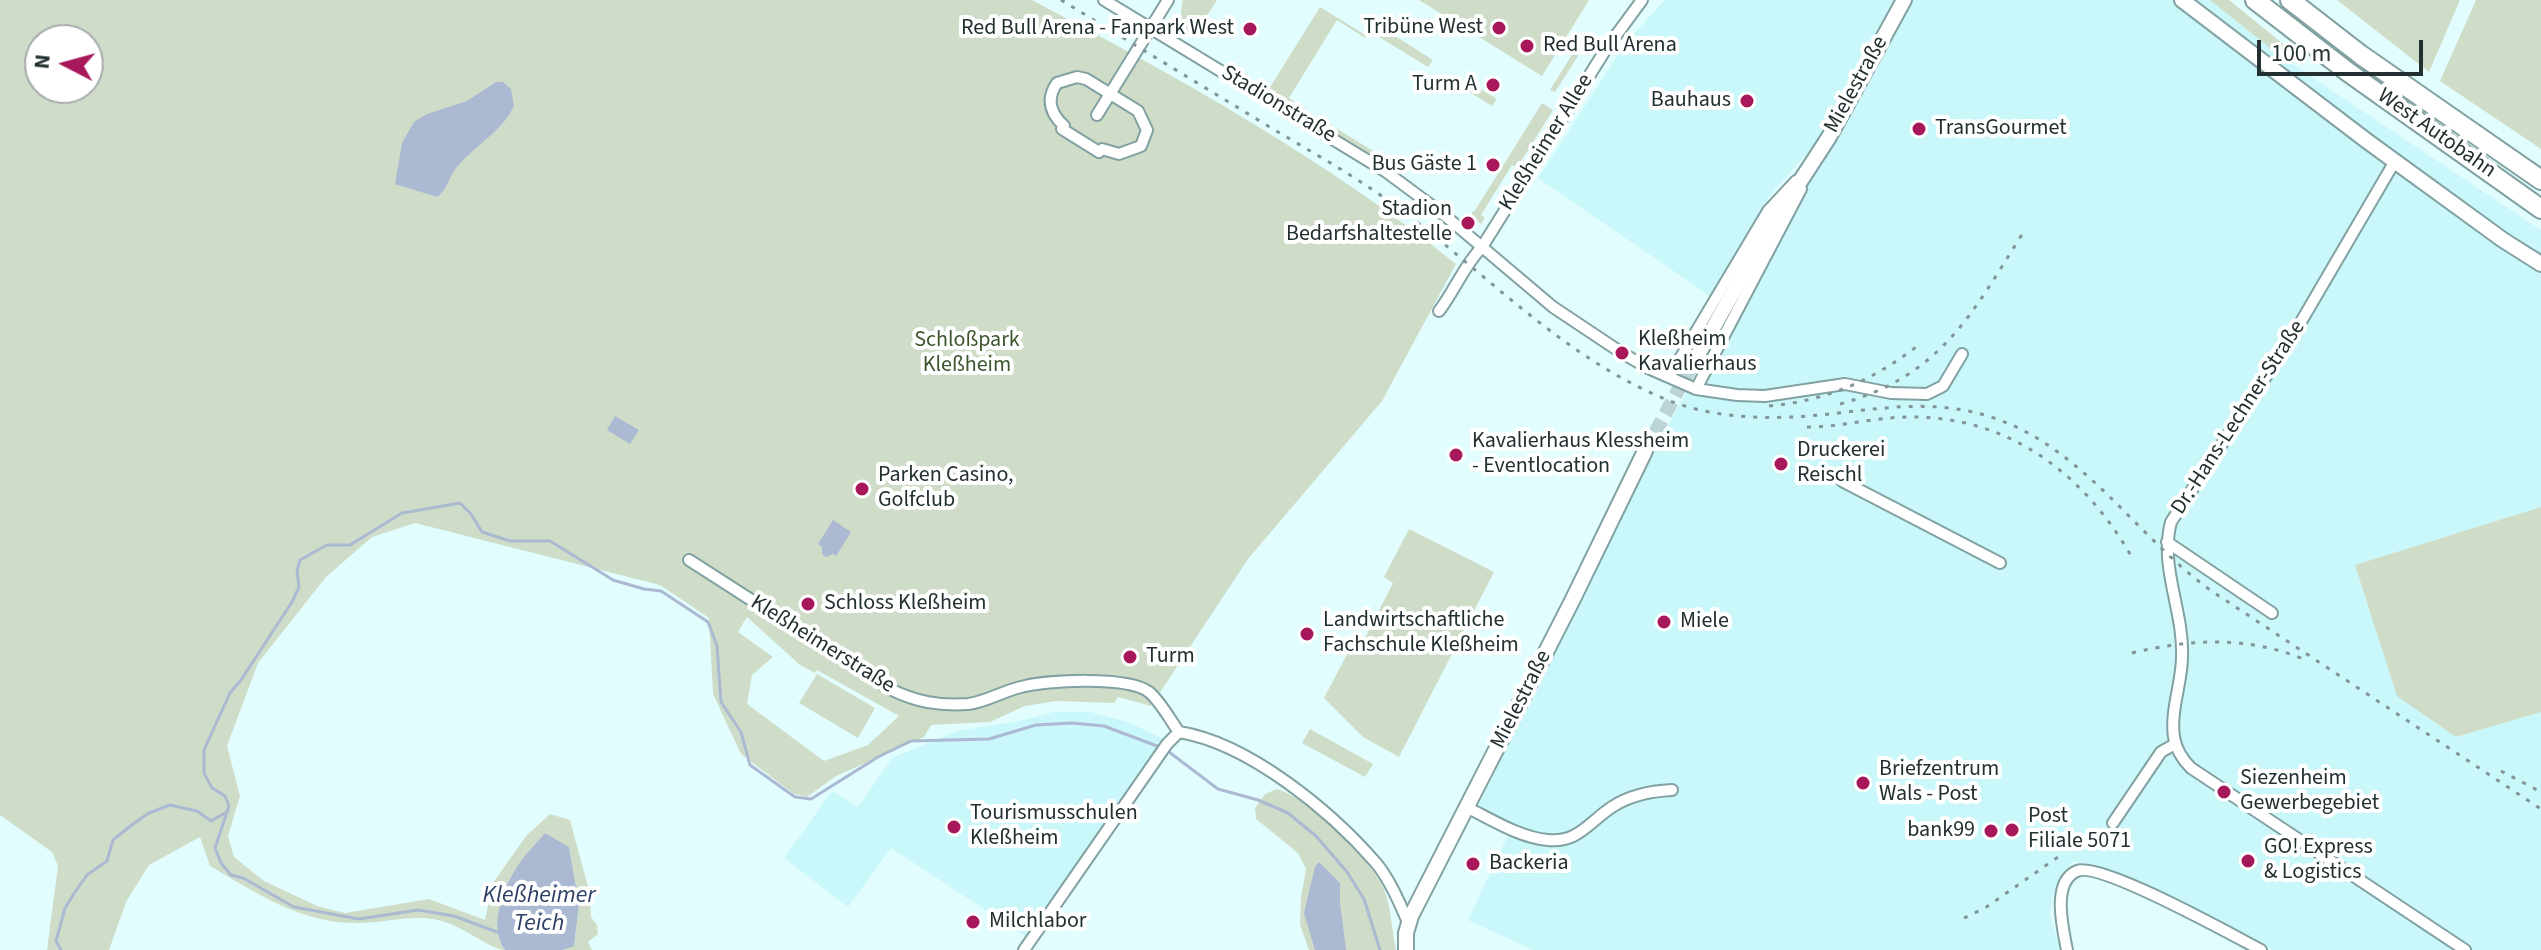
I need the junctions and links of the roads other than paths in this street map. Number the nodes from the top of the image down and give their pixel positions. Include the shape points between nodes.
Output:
1 (1104, 0) edge
2 (1168, 0) edge
3 (1642, 0) edge
4 (1904, 0) edge
5 (2182, 0) edge
6 (2255, 0) edge
7 (2290, 0) edge
8 (1151, 28) junction
9 (1112, 93) junction
10 (1097, 115) dead end
11 (2395, 161) junction
12 (1809, 169) junction
13 (2541, 180) edge
14 (2541, 209) edge
15 (1482, 247) junction
16 (2541, 264) edge
17 (1439, 311) dead end
18 (1962, 354) dead end
19 (1692, 365) tunnel mouth
20 (1669, 377) junction
21 (1696, 389) junction
22 (1645, 451) tunnel mouth
23 (1842, 481) dead end
24 (2167, 542) junction
25 (689, 560) dead end
26 (2000, 563) dead end
27 (2272, 613) dead end
28 (1179, 732) junction
29 (2175, 744) junction
30 (1672, 790) dead end
31 (1466, 807) junction
32 (2113, 823) dead end
33 (1408, 922) junction
34 (1024, 950) edge
35 (1406, 950) edge
36 (2067, 950) edge
37 (2261, 950) edge
38 (2465, 950) edge

1 - 8 street, Stadionstraße
2 - 8 street
3 - 15 street, Kleßheimer Allee
4 - 12 street, Mielestraße
5 - 11 street
6 - 14 highway, West Autobahn
7 - 13 highway, West Autobahn
8 - 9 street
8 - 15 street, Stadionstraße via 1385,171
9 - 9 street via 1086,79 1068,78 1057,83 1050,101 1062,129 1099,152 1127,153 1141,146 1147,130 1138,111
9 - 10 street
11 - 16 street
11 - 24 street, Dr.-Hans-Lechner-Straße via 2295,332 2178,509
12 - 19 street, Mielestraße
12 - 20 street, Mielestraße via 1768,211
12 - 21 street, Mielestraße
15 - 17 street, Kleßheimer Allee
15 - 20 street, Stadionstraße via 1553,307
18 - 21 street, Stadionstraße via 1943,386 1927,394 1845,384 1765,396
20 - 21 street, Stadionstraße
22 - 31 street, Mielestraße
23 - 26 street
24 - 27 street
24 - 29 street, Dr.-Hans-Lechner-Straße via 2182,643
25 - 28 street, Kleßheimerstraße via 908,698 971,704 1049,681 1116,683 1148,691
28 - 33 street via 1203,736 1266,768 1332,820 1376,864
28 - 34 street
29 - 32 street via 2161,752
29 - 38 street via 2181,758 2214,785
30 - 31 street via 1630,798 1568,839 1531,837
31 - 33 street, Mielestraße
33 - 35 street, Mielestraße
36 - 37 street via 2058,904 2071,876 2081,869 2149,893

